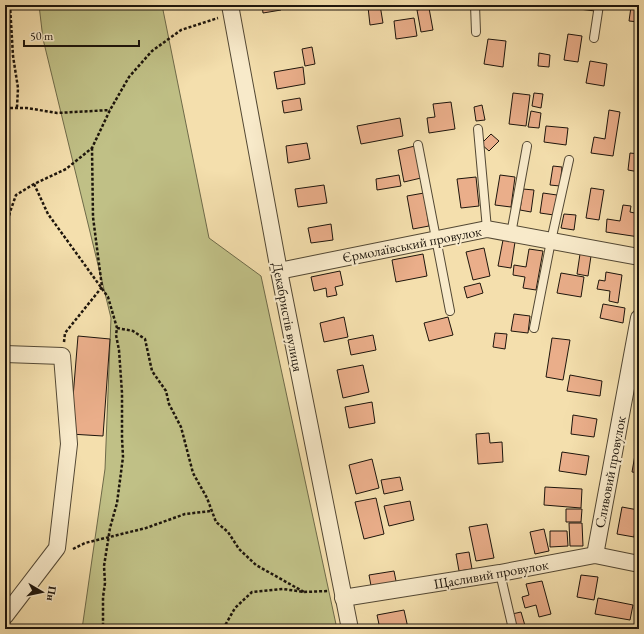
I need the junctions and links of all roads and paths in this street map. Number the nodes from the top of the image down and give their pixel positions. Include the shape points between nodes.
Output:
1 (10, 5) edge
2 (475, 5) edge
3 (599, 5) edge
4 (231, 10) edge
5 (476, 32) dead end
6 (594, 38) dead end
7 (17, 107) junction
8 (5, 108) edge
9 (110, 110) junction
10 (478, 129) dead end
11 (418, 145) dead end
12 (527, 146) dead end
13 (92, 148) junction
14 (568, 160) dead end
15 (34, 184) junction
16 (487, 229) junction
17 (511, 234) junction
18 (5, 235) edge
19 (436, 240) junction
20 (551, 241) junction
21 (639, 257) edge
22 (279, 271) junction
23 (102, 287) junction
24 (450, 311) dead end
25 (639, 318) edge
26 (117, 328) junction
27 (534, 328) dead end
28 (5, 354) edge
29 (62, 356) junction
30 (211, 511) junction
31 (109, 536) junction
32 (57, 548) junction
33 (594, 555) junction
34 (639, 564) edge
35 (500, 573) junction
36 (304, 592) junction
37 (343, 598) junction
38 (5, 616) edge
39 (103, 629) edge
40 (223, 629) edge
41 (350, 629) edge
42 (513, 629) edge

1 - 7 path via 18,88
2 - 5 lane
3 - 6 lane
4 - 9 path via 180,30 152,51 129,77
4 - 22 street, Декабристів вулиця
7 - 8 path
7 - 9 path via 57,113
9 - 13 path
10 - 16 lane
11 - 19 lane
12 - 17 lane
13 - 15 path via 66,169
13 - 23 path via 93,217
14 - 20 lane
15 - 18 path via 16,195
15 - 23 path via 48,214
16 - 17 street, Єрмолаївський провулок
16 - 19 street, Єрмолаївський провулок
17 - 20 street, Єрмолаївський провулок
19 - 22 street, Єрмолаївський провулок
19 - 24 lane
20 - 21 street, Єрмолаївський провулок
20 - 27 lane
22 - 37 street, Декабристів вулиця
23 - 26 path via 108,297
23 - 29 path via 65,333
25 - 33 street, Сливовий провулок
26 - 30 path via 133,331 145,339 152,371 166,391 169,404 181,427 193,473
26 - 31 path via 123,457 118,497
28 - 29 street
29 - 32 street via 69,444
30 - 31 path via 185,514 146,528
30 - 36 path via 216,522 256,565
31 - 32 path via 71,550
31 - 39 path via 104,566
32 - 38 street
33 - 34 street, Щасливий провулок
33 - 35 street, Щасливий провулок
35 - 37 street, Щасливий провулок
35 - 42 lane
36 - 37 path via 329,591
36 - 40 path via 284,589 252,592 235,608
37 - 41 street, Декабристів вулиця

